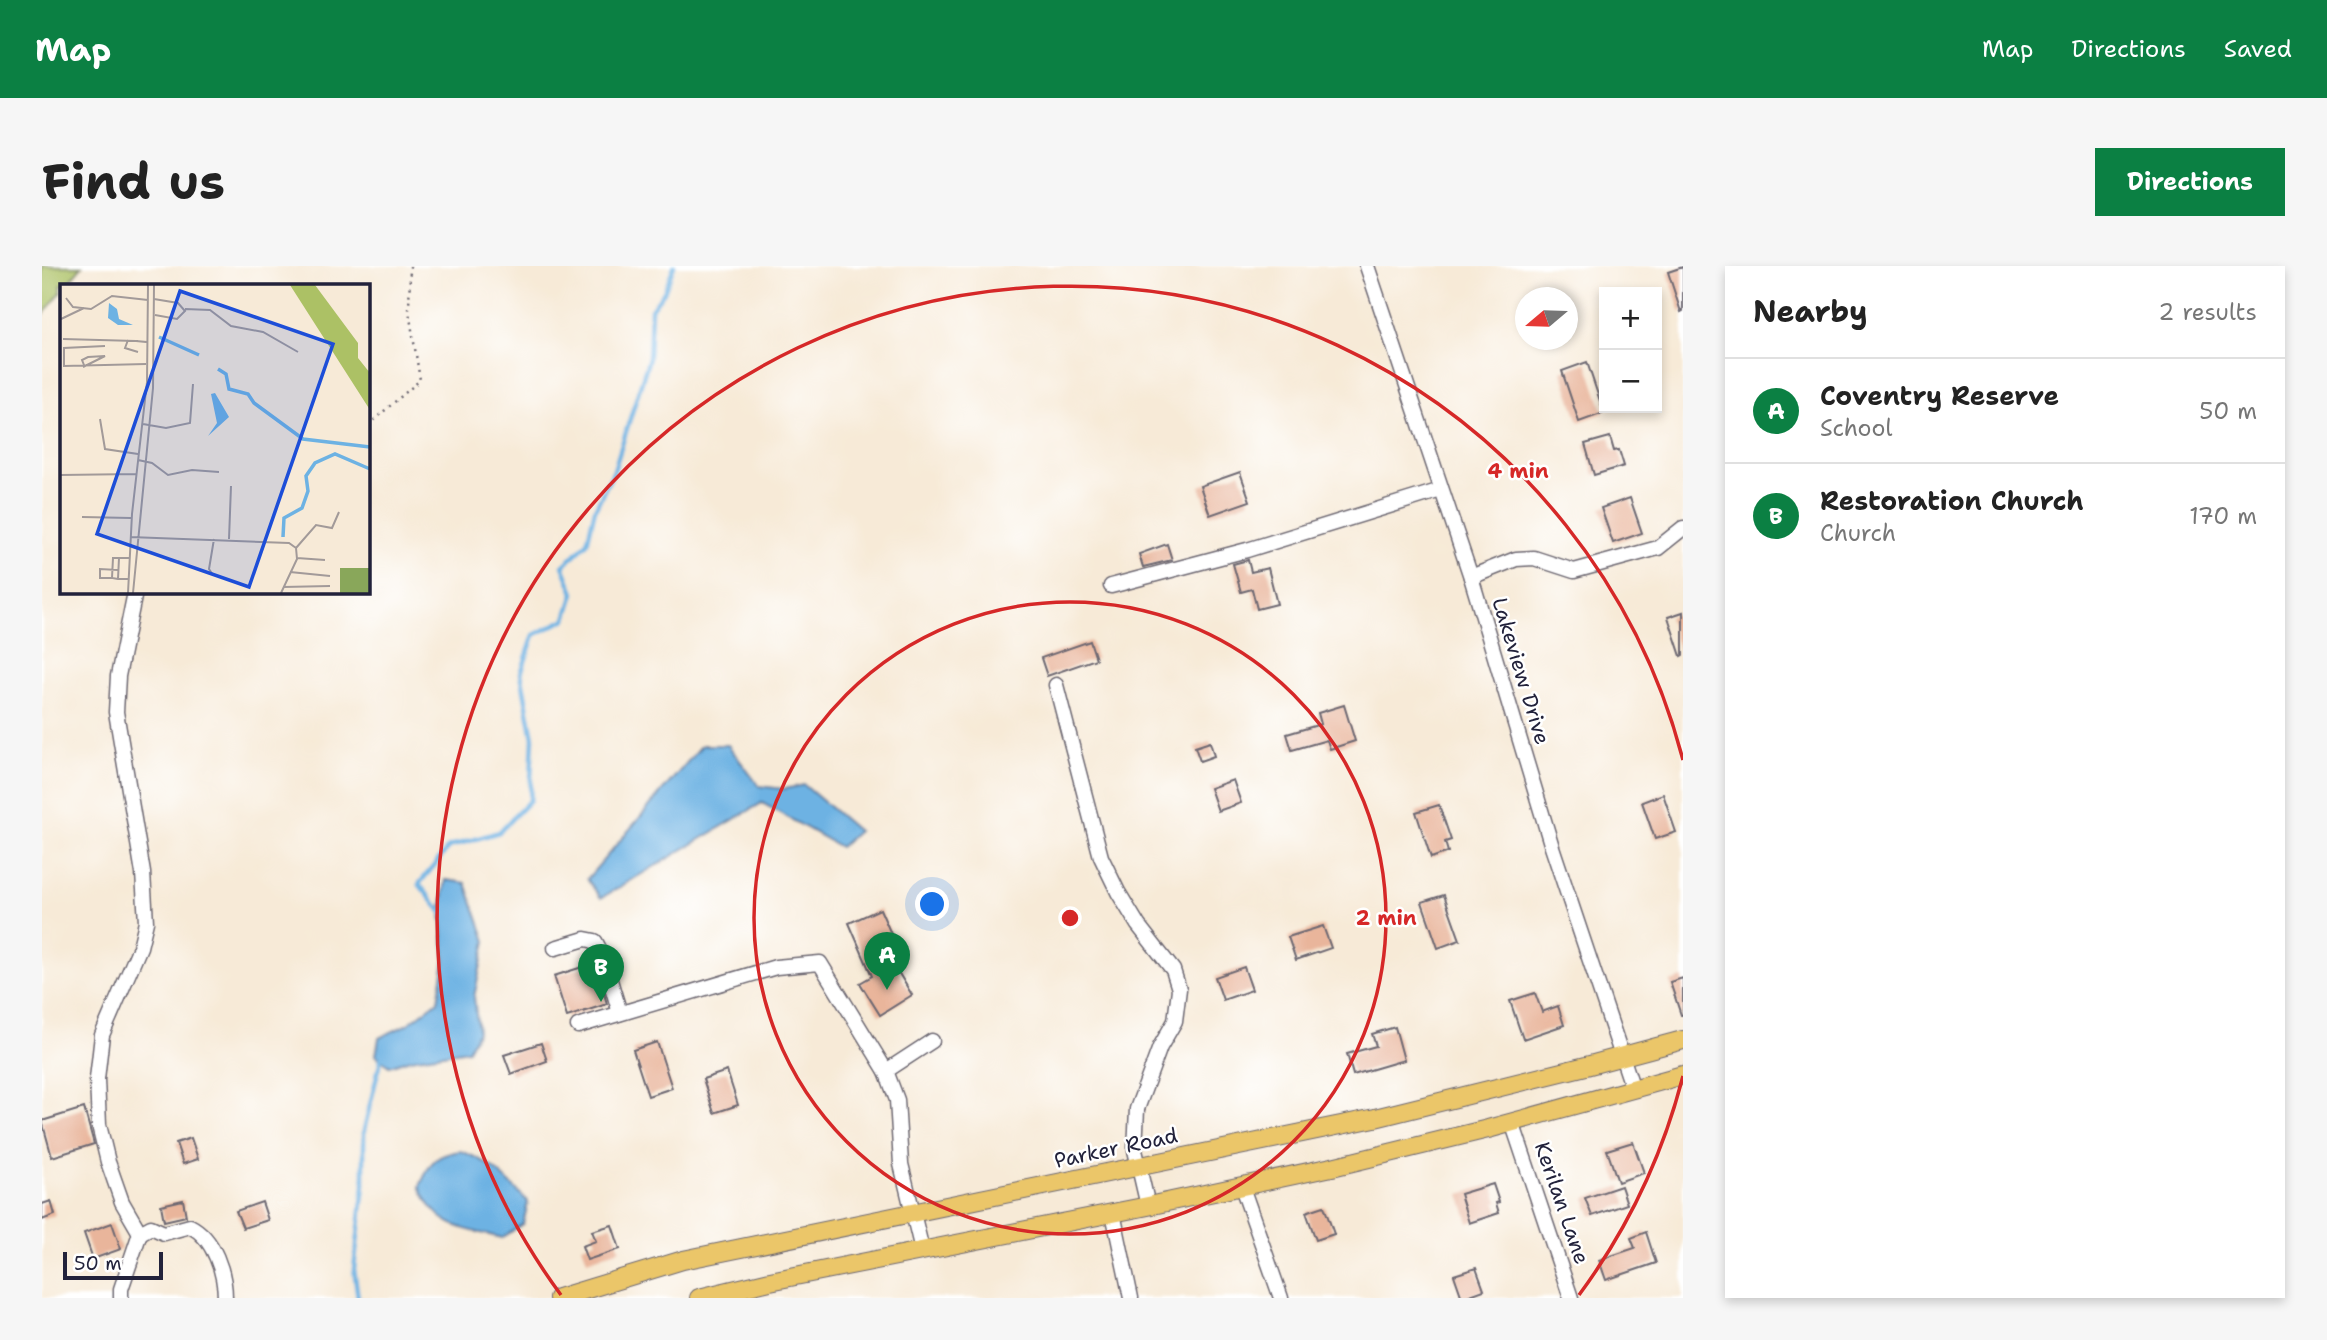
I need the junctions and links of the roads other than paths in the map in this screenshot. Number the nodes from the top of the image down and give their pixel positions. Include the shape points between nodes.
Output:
1 (1367, 266) edge
2 (1441, 489) junction
3 (1683, 528) edge
4 (1471, 577) junction
5 (1111, 586) dead end
6 (135, 593) edge
7 (1056, 685) dead end
8 (555, 948) dead end
9 (620, 1013) junction
10 (578, 1026) dead end
11 (1683, 1040) edge
12 (932, 1041) dead end
13 (1622, 1056) junction
14 (886, 1071) junction
15 (1683, 1075) edge
16 (1633, 1089) junction
17 (1512, 1122) junction
18 (1138, 1166) junction
19 (1242, 1187) junction
20 (1148, 1206) junction
21 (1113, 1213) junction
22 (914, 1214) junction
23 (140, 1233) junction
24 (922, 1250) junction
25 (121, 1298) edge
26 (225, 1298) edge
27 (558, 1298) edge
28 (699, 1298) edge
29 (1131, 1298) edge
30 (1281, 1298) edge
31 (1572, 1298) edge

1 - 2 street, Lakeview Drive
2 - 4 street, Lakeview Drive
2 - 5 street via 1247,550
3 - 4 street via 1658,548 1574,571 1534,558 1516,559
4 - 13 street, Lakeview Drive via 1552,847
6 - 23 street via 118,676 116,712 143,873 146,922 102,1035 97,1079 99,1125 108,1162 122,1202
7 - 18 street via 1101,858 1131,914 1173,970 1179,989 1175,1021 1137,1109
8 - 9 street via 585,939 595,941
9 - 10 street
9 - 14 street via 776,967 820,963
11 - 13 main road, Parker Road
12 - 14 street
13 - 16 street, Lakeview Drive
13 - 18 main road, Parker Road via 1375,1118
14 - 22 street via 897,1100 901,1164
15 - 16 main road
16 - 17 main road
17 - 19 main road
17 - 31 street, Kerilan Lane
18 - 20 street
18 - 22 main road, Parker Road
19 - 20 main road
19 - 30 street
20 - 21 main road
21 - 24 main road
21 - 29 street
22 - 24 street
22 - 27 main road, Parker Road via 683,1259
23 - 25 street
23 - 26 street via 151,1227 164,1233 190,1226 197,1230 220,1261
24 - 28 main road

